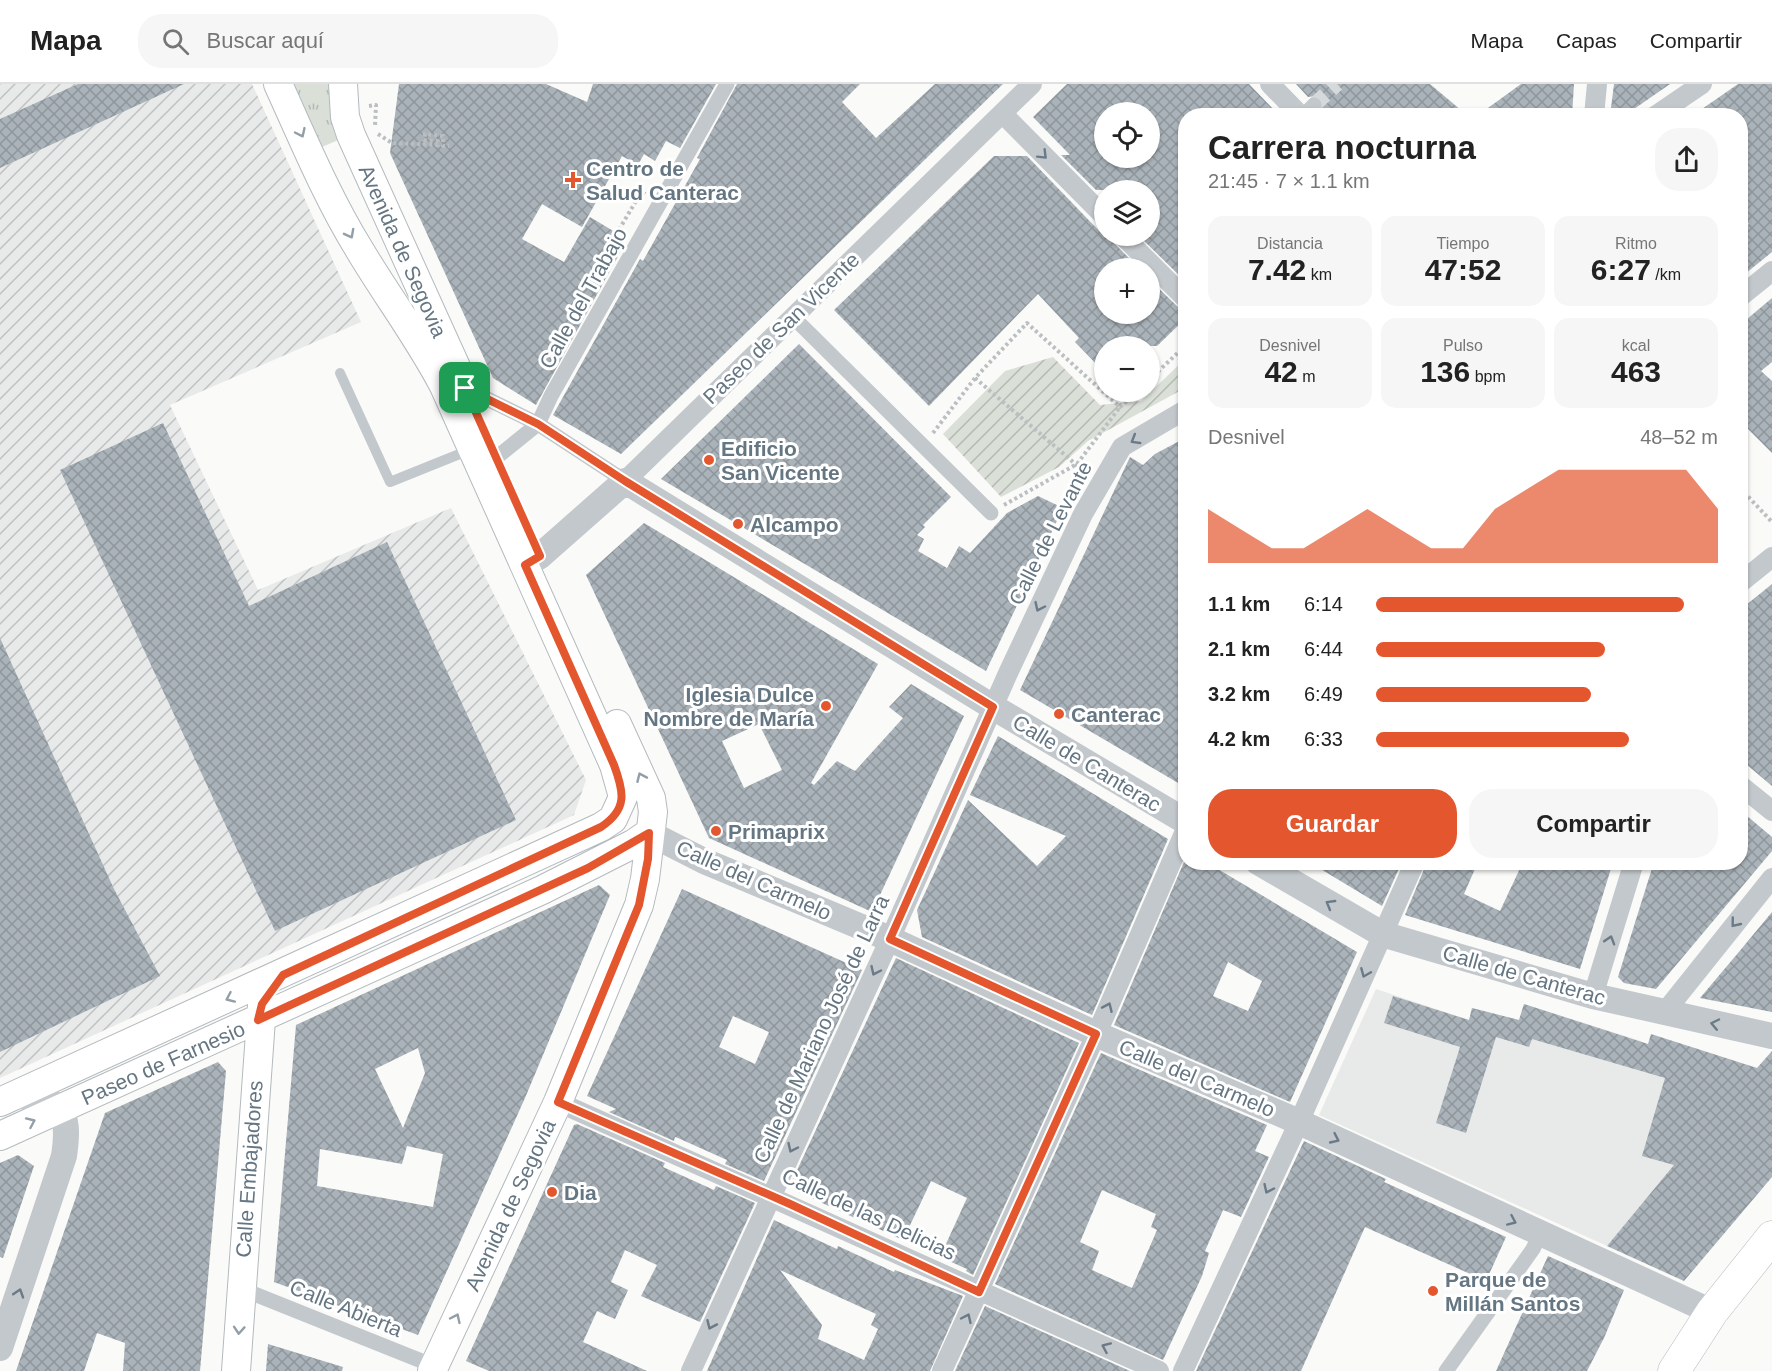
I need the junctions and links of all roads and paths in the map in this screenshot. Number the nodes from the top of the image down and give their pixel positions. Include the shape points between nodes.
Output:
1 (278, 84) edge
2 (727, 84) edge
3 (1270, 84) edge
4 (1597, 84) edge
5 (1702, 84) edge
6 (1030, 85) edge
7 (347, 93) edge
8 (1301, 108) edge
9 (1595, 108) edge
10 (1667, 108) edge
11 (1002, 113) junction
12 (440, 146) junction
13 (449, 146) dead end
14 (1094, 206) edge
15 (1133, 246) edge
16 (1772, 271) edge
17 (1748, 290) edge
18 (1178, 291) edge
19 (794, 318) junction
20 (1178, 353) edge
21 (1160, 370) edge
22 (340, 373) dead end
23 (975, 378) junction
24 (465, 388) junction
25 (1126, 402) edge
26 (1120, 407) junction
27 (1178, 414) edge
28 (538, 424) junction
29 (924, 446) junction
30 (485, 453) junction
31 (1077, 464) junction
32 (625, 481) junction
33 (1098, 485) junction
34 (1748, 496) edge
35 (991, 513) joint
36 (1772, 522) edge
37 (1772, 557) edge
38 (532, 561) junction
39 (1748, 571) edge
40 (993, 707) junction
41 (1748, 792) edge
42 (1772, 811) edge
43 (1178, 816) edge
44 (601, 827) junction
45 (649, 833) junction
46 (1178, 847) edge
47 (1272, 870) edge
48 (1411, 870) edge
49 (1632, 870) edge
50 (1772, 878) edge
51 (1382, 934) junction
52 (890, 939) junction
53 (283, 975) junction
54 (1593, 996) junction
55 (1664, 1013) junction
56 (258, 1020) junction
57 (1096, 1034) junction
58 (1772, 1036) edge
59 (7, 1099) edge
60 (558, 1102) junction
61 (62, 1108) junction
62 (1299, 1122) junction
63 (0, 1136) edge
64 (770, 1195) junction
65 (1540, 1234) junction
66 (1772, 1237) edge
67 (242, 1289) junction
68 (979, 1292) junction
69 (1712, 1312) junction
70 (0, 1348) edge
71 (438, 1369) edge
72 (236, 1371) edge
73 (691, 1371) edge
74 (942, 1371) edge
75 (1159, 1371) edge
76 (1183, 1371) edge
77 (1446, 1371) edge
78 (1674, 1371) edge

1 -> 30 main road, Avenida de Segovia via 358,249 425,349
2 - 28 street, Calle del Trabajo
3 - 8 street
4 - 9 street
5 - 10 street
6 - 11 street, Paseo de San Vicente
7 - 12 path via 376,105 375,132 392,142
7 - 24 main road, Avenida de Segovia via 345,117
11 -> 14 street
11 - 19 street, Paseo de San Vicente
12 - 12 path via 438,141 424,140 425,134 443,136
12 - 13 path
15 - 18 street
16 - 17 street
19 - 29 street
19 - 32 street, Paseo de San Vicente
20 - 21 path
22 - 30 lane via 390,482
23 - 26 path via 1027,323
23 - 29 path
23 - 31 path
24 - 28 street, Calle de Canterac
24 - 30 main road, Avenida de Segovia
25 - 26 path
26 - 31 path
27 -> 33 street, Calle de Levante via 1122,447
28 - 30 street, Calle del Trabajo
28 - 32 street, Calle de Canterac
29 - 35 street
30 - 38 main road, Avenida de Segovia
31 - 33 path
31 - 35 path
32 - 38 street, Paseo de San Vicente
32 - 40 street, Calle de Canterac
33 -> 40 street, Calle de Levante
34 - 36 path
37 - 39 street
38 - 44 main road, Avenida de Segovia via 621,784 620,809
45 -> 38 main road, Avenida de Segovia via 654,812 651,798
40 - 43 street, Calle de Canterac
40 - 52 street, Calle de Mariano José de Larra
41 - 42 street
44 - 45 main road via 624,826
44 - 53 main road, Paseo de Farnesio
45 - 52 street, Calle del Carmelo via 704,861
45 - 56 main road, Paseo de Farnesio via 588,868
45 - 60 main road, Avenida de Segovia via 639,905
57 -> 46 street
51 -> 47 street, Calle de Canterac
48 - 51 street
54 -> 49 street
50 -> 55 street
51 - 54 street, Calle de Canterac
51 -> 62 street
52 - 57 street, Calle del Carmelo
52 -> 64 street, Calle de Mariano José de Larra
53 - 56 main road, Calle Embajadores via 262,1004
53 -> 59 main road, Paseo de Farnesio
54 - 55 street, Calle de Canterac
58 -> 55 street, Calle de Canterac
56 - 61 main road, Paseo de Farnesio
56 - 67 main road, Calle Embajadores
57 - 62 street, Calle del Carmelo
57 - 68 street
59 - 61 street via 45,1098
60 - 64 street, Calle de las Delicias
71 -> 60 main road, Avenida de Segovia
63 -> 61 main road, Paseo de Farnesio
70 -> 61 street via 64,1156 67,1136
62 -> 65 street, Calle del Carmelo
62 -> 76 street
64 - 68 street, Calle de las Delicias
64 -> 73 street, Calle de Mariano José de Larra
65 - 69 street, Calle del Carmelo
65 - 77 street
66 - 69 main road
67 - 71 street, Calle Abierta
67 -> 72 main road, Calle Embajadores
74 -> 68 street
75 -> 68 street, Calle de las Delicias
69 - 78 main road

